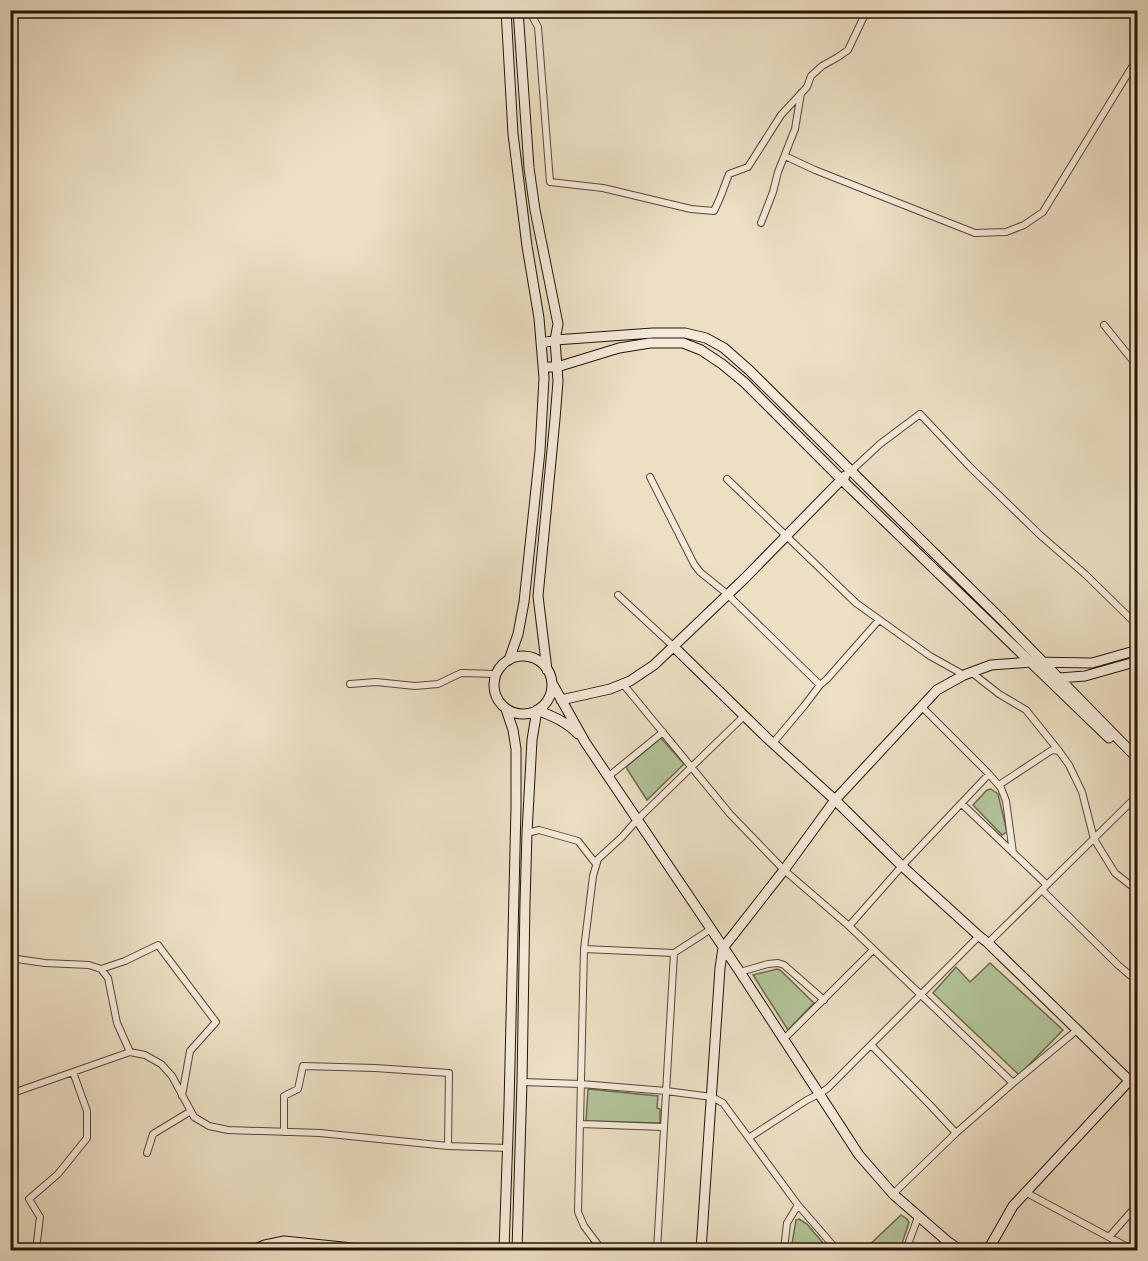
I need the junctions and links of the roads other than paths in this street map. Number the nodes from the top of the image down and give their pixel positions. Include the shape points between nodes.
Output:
1 (506, 10) edge
2 (518, 10) edge
3 (529, 10) edge
4 (867, 10) edge
5 (1137, 57) edge
6 (801, 93) junction
7 (785, 156) junction
8 (761, 223) dead end
9 (1104, 325) dead end
10 (555, 340) junction
11 (542, 343) junction
12 (557, 367) junction
13 (1137, 367) edge
14 (543, 368) junction
15 (851, 471) junction
16 (650, 477) dead end
17 (728, 479) dead end
18 (842, 479) junction
19 (786, 536) junction
20 (618, 595) dead end
21 (728, 595) junction
22 (879, 620) junction
23 (1137, 626) edge
24 (674, 646) junction
25 (1137, 651) edge
26 (509, 660) junction
27 (1137, 661) edge
28 (1031, 662) junction
29 (1044, 663) junction
30 (547, 670) junction
31 (496, 674) junction
32 (967, 674) junction
33 (1044, 674) junction
34 (1059, 678) junction
35 (552, 683) junction
36 (350, 684) dead end
37 (623, 684) junction
38 (820, 685) junction
39 (561, 700) junction
40 (922, 707) junction
41 (506, 709) junction
42 (537, 710) junction
43 (744, 716) junction
44 (663, 732) junction
45 (585, 742) junction
46 (772, 743) junction
47 (1059, 751) junction
48 (1137, 759) edge
49 (691, 766) junction
50 (1137, 767) edge
51 (989, 774) junction
52 (609, 776) junction
53 (999, 786) junction
54 (1137, 795) edge
55 (10, 800) edge
56 (835, 800) junction
57 (962, 804) junction
58 (637, 820) junction
59 (10, 825) edge
60 (527, 833) junction
61 (1094, 838) junction
62 (1013, 853) junction
63 (596, 864) junction
64 (902, 866) junction
65 (784, 870) junction
66 (1044, 888) junction
67 (1137, 891) edge
68 (849, 927) junction
69 (711, 929) junction
70 (979, 936) junction
71 (988, 943) junction
72 (723, 948) junction
73 (584, 949) junction
74 (873, 950) junction
75 (674, 953) junction
76 (10, 958) edge
77 (101, 969) junction
78 (740, 972) junction
79 (1136, 979) edge
80 (921, 996) junction
81 (824, 1000) junction
82 (1077, 1030) junction
83 (783, 1040) junction
84 (871, 1045) junction
85 (130, 1052) junction
86 (73, 1072) junction
87 (1137, 1072) edge
88 (1129, 1081) junction
89 (522, 1082) junction
90 (1013, 1083) junction
91 (581, 1084) junction
92 (1137, 1089) edge
93 (666, 1091) junction
94 (10, 1094) edge
95 (819, 1095) junction
96 (182, 1096) junction
97 (712, 1097) junction
98 (190, 1111) junction
99 (581, 1124) junction
100 (663, 1128) junction
101 (284, 1132) junction
102 (956, 1133) junction
103 (750, 1137) junction
104 (448, 1146) junction
105 (508, 1148) junction
106 (147, 1153) dead end
107 (1025, 1192) junction
108 (893, 1194) junction
109 (1137, 1204) edge
110 (798, 1205) junction
111 (918, 1217) junction
112 (1109, 1237) junction
113 (277, 1246) edge
114 (36, 1251) edge
115 (252, 1251) edge
116 (372, 1251) edge
117 (504, 1251) edge
118 (517, 1251) edge
119 (602, 1251) edge
120 (657, 1251) edge
121 (701, 1251) edge
122 (784, 1251) edge
123 (837, 1251) edge
124 (906, 1251) edge
125 (960, 1251) edge
126 (988, 1251) edge
127 (1133, 1251) edge

1 - 11 main road via 513,134
2 - 10 main road via 529,168 558,324
3 - 6 street via 538,27 550,182 603,188 714,211 729,174 748,167 781,115
4 - 6 street via 848,50 811,76
5 - 7 street via 1043,212 1006,232 975,232
6 - 7 street via 795,129
7 - 8 street
9 - 13 street
10 - 11 main road
10 - 12 main road
10 - 15 main road via 653,333 685,333 706,338 749,370
11 - 14 main road
12 - 14 main road
12 - 18 main road via 650,343 683,343 701,350 745,383
12 - 30 main road via 538,596
14 - 26 main road via 540,451 524,602
15 - 18 main road
15 - 23 street via 920,414 1040,536
15 - 29 main road
16 - 21 street via 694,564
17 - 19 street
18 - 19 main road
18 - 28 main road
19 - 21 main road
19 - 22 street
20 - 24 street
21 - 24 main road
21 - 38 street
22 - 32 street via 930,656
22 - 38 street
24 - 37 main road via 654,665
24 - 43 main road
25 - 29 main road via 1092,663
26 - 30 main road via 528,657
26 - 31 main road
27 - 34 main road via 1085,676
28 - 29 main road
28 - 32 main road via 990,665
28 - 33 main road
29 - 34 main road
30 - 35 main road
31 - 36 street via 461,673 438,684 415,686
31 - 41 main road via 495,693
32 - 40 main road via 937,690
32 - 47 street via 1026,710
33 - 34 main road
33 - 50 main road
34 - 48 main road
35 - 39 main road
35 - 42 main road via 547,700
37 - 39 main road
37 - 44 street
38 - 46 street
39 - 45 main road
40 - 51 street
40 - 56 main road
41 - 42 main road via 524,714
41 - 105 main road via 516,748
42 - 45 main road via 572,728
42 - 60 main road
43 - 46 main road
43 - 49 street
44 - 49 street
44 - 52 street
45 - 52 main road
46 - 56 main road
47 - 53 street via 1052,750
47 - 61 street via 1082,792
49 - 58 street
49 - 65 street
51 - 53 street
51 - 57 street
52 - 58 main road
53 - 62 street via 1006,801
54 - 61 street
55 - 59 street via 14,809
56 - 64 main road
56 - 65 main road
57 - 62 street
57 - 64 street
58 - 63 street
58 - 69 main road
60 - 63 street via 539,830 578,841
60 - 89 main road
61 - 66 street
61 - 67 street via 1115,873
62 - 66 street
63 - 73 street
64 - 68 street
64 - 70 main road
65 - 68 street
65 - 72 main road
66 - 71 street
66 - 79 street
68 - 74 street
69 - 72 main road
69 - 75 street
70 - 71 main road
70 - 80 street
71 - 82 main road
72 - 78 main road
72 - 97 main road
73 - 75 street
73 - 91 street
74 - 80 street
74 - 81 street
75 - 93 street
76 - 77 street
77 - 85 street via 108,978 117,1023
77 - 96 street via 158,945 216,1022 190,1051
78 - 81 street via 784,965
78 - 83 main road
80 - 84 street
80 - 90 street
81 - 83 street
82 - 88 main road
82 - 90 street
83 - 95 main road
84 - 95 street
84 - 102 street
85 - 86 street
85 - 96 street via 161,1064
86 - 94 street
86 - 114 street via 87,1111 87,1138 58,1174 29,1199 40,1216
87 - 88 street
88 - 92 main road
88 - 107 main road
89 - 91 street
89 - 118 main road
90 - 102 street
91 - 93 street
91 - 99 street
93 - 97 street
93 - 100 street
95 - 103 street
95 - 108 main road via 859,1155
96 - 98 street
97 - 103 street via 723,1103
97 - 121 main road
98 - 101 street via 208,1126
98 - 106 street via 153,1134
99 - 100 street
99 - 119 street via 578,1212
100 - 120 street
101 - 104 street
101 - 104 street via 284,1096 298,1089 303,1066 449,1073
102 - 108 street
103 - 110 street
104 - 105 street
105 - 117 main road
107 - 112 street
107 - 126 main road
108 - 111 main road
109 - 112 street
110 - 122 street via 787,1223
110 - 123 street
111 - 124 street
111 - 125 main road
112 - 127 street
113 - 115 main road via 265,1245
113 - 116 main road via 284,1241

